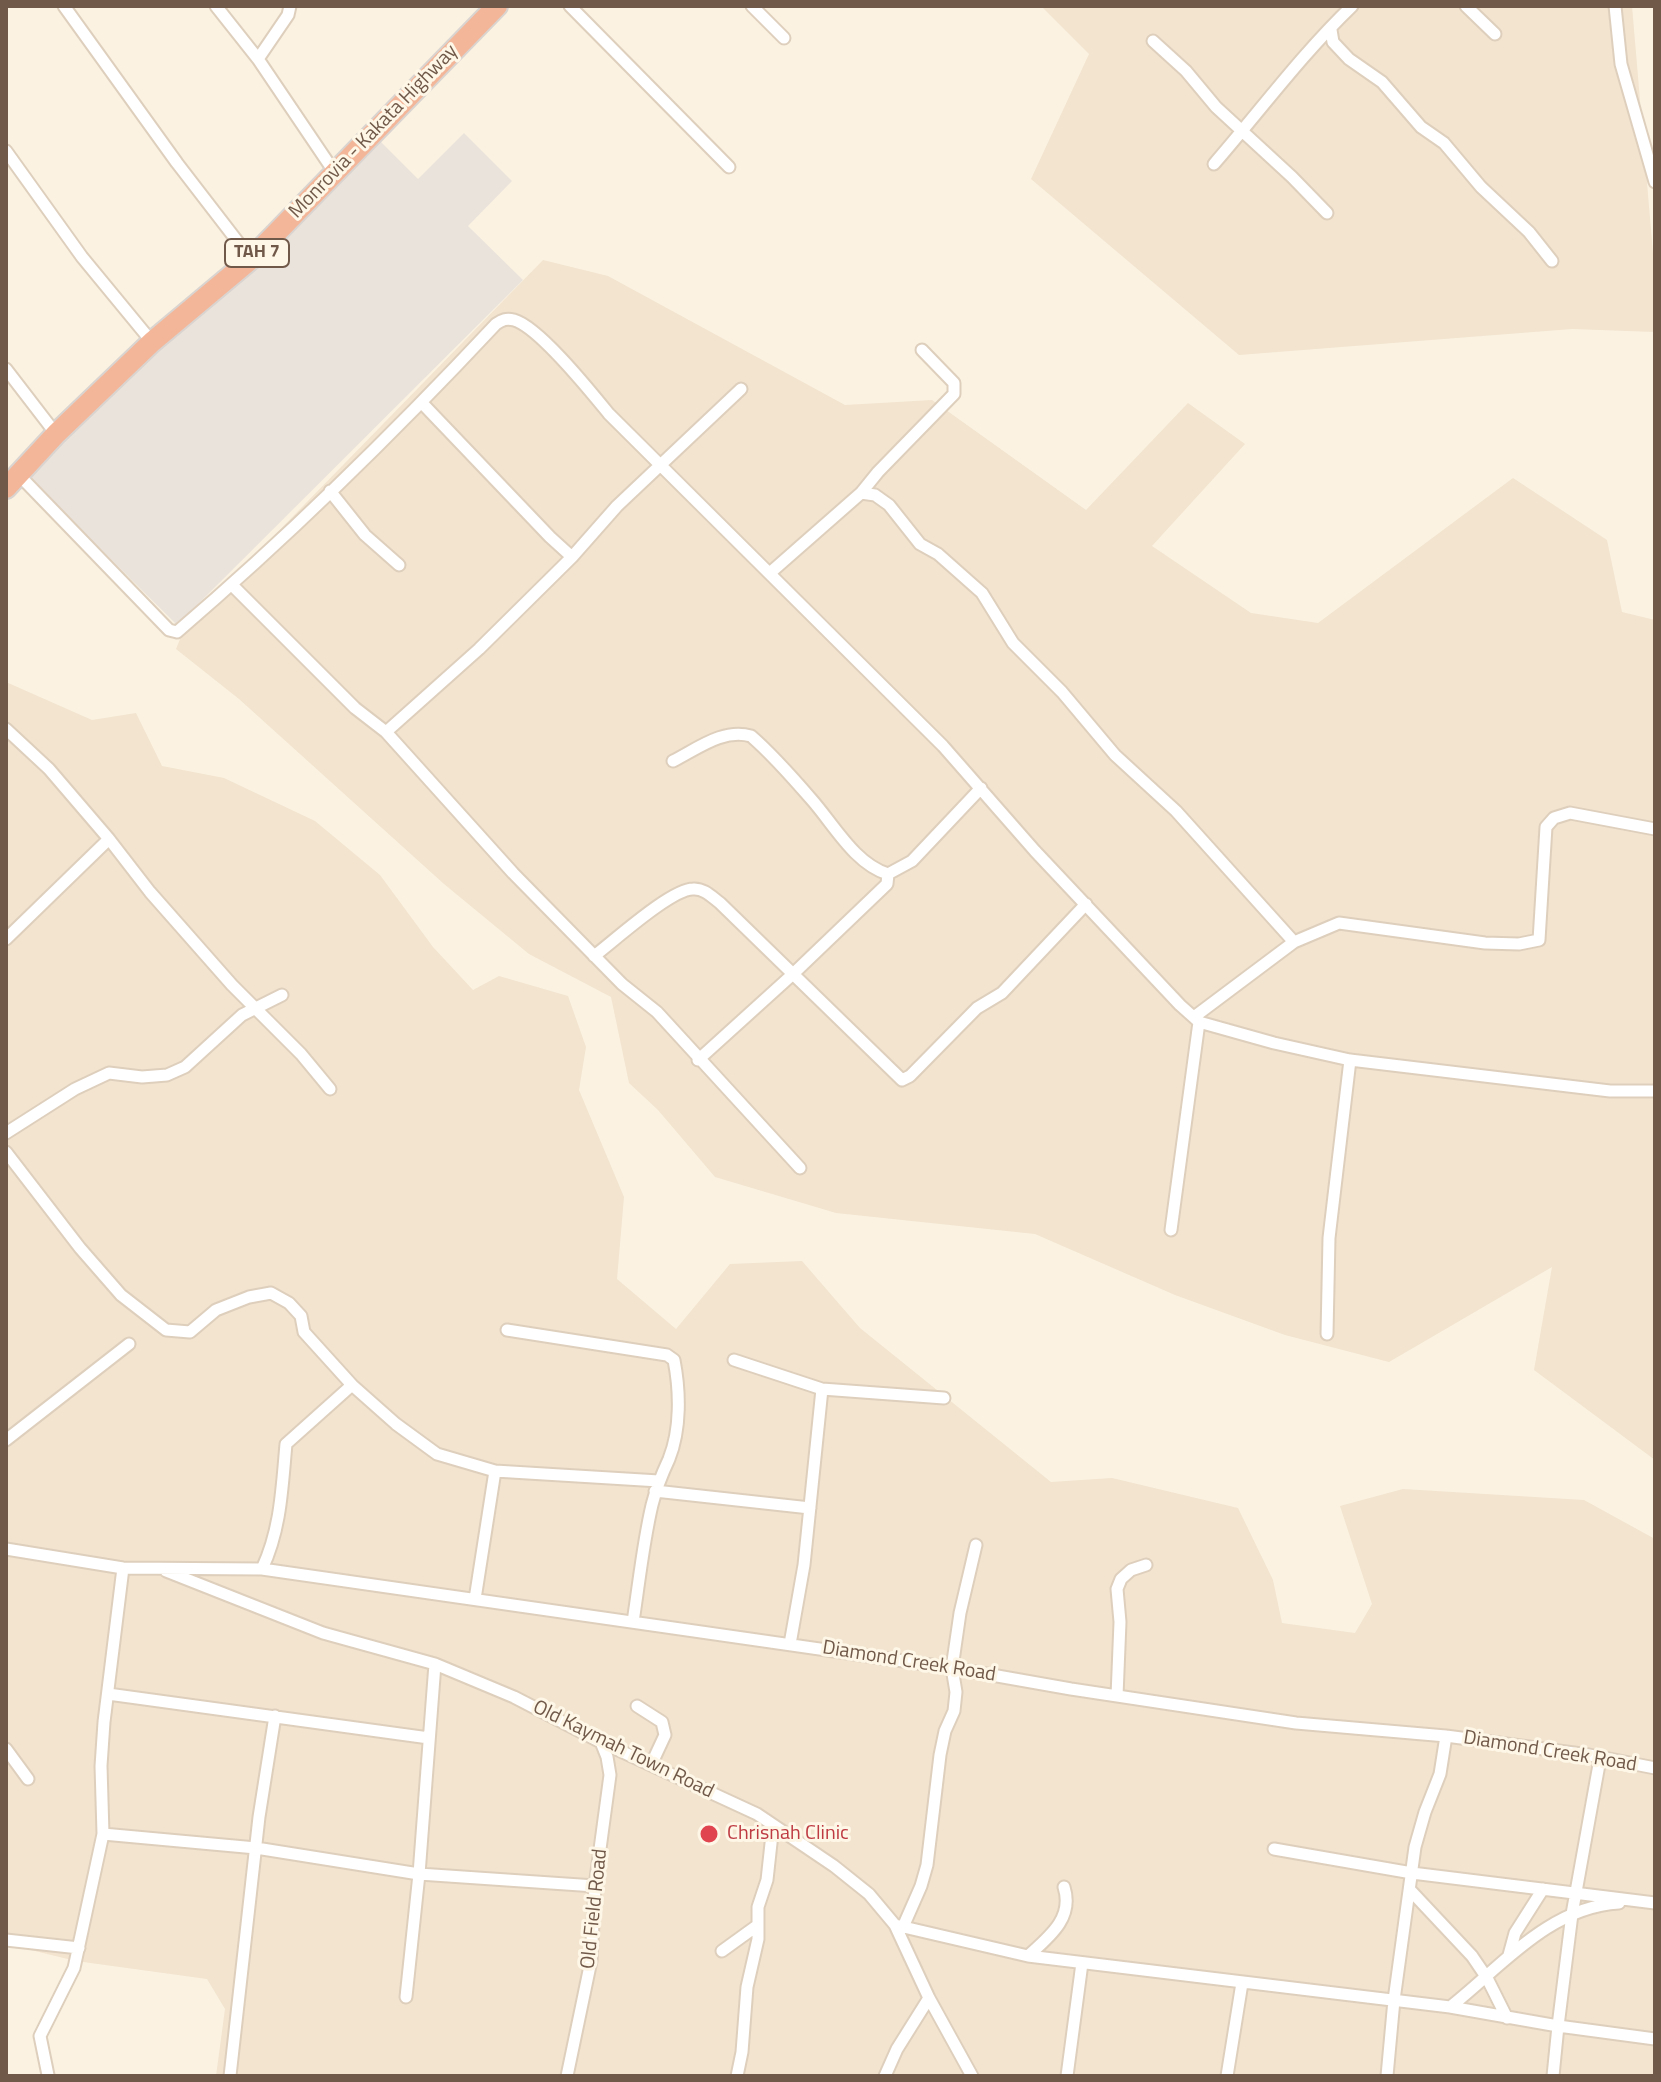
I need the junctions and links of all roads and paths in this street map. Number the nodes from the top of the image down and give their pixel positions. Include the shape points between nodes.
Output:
1 (64, 6) edge
2 (216, 6) edge
3 (290, 6) edge
4 (497, 6) edge
5 (570, 6) edge
6 (752, 6) edge
7 (1466, 6) edge
8 (1615, 6) edge
9 (1348, 7) edge
10 (1331, 30) junction
11 (1495, 34) dead end
12 (784, 38) dead end
13 (1153, 41) dead end
14 (258, 59) junction
15 (1242, 130) junction
16 (6, 151) edge
17 (1214, 164) dead end
18 (729, 167) dead end
19 (335, 173) junction
20 (1655, 182) edge
21 (1327, 213) dead end
22 (251, 259) junction
23 (1552, 261) dead end
24 (152, 342) junction
25 (922, 350) dead end
26 (6, 369) edge
27 (741, 389) dead end
28 (422, 403) junction
29 (56, 434) junction
30 (661, 465) junction
31 (13, 482) edge
32 (330, 491) junction
33 (861, 493) junction
34 (572, 557) junction
35 (399, 565) dead end
36 (771, 572) junction
37 (232, 585) junction
38 (6, 729) edge
39 (386, 732) junction
40 (673, 761) dead end
41 (981, 788) junction
42 (1655, 829) edge
43 (109, 839) junction
44 (888, 874) junction
45 (1086, 904) junction
46 (6, 939) edge
47 (1294, 942) junction
48 (594, 956) junction
49 (793, 974) junction
50 (282, 995) dead end
51 (254, 1008) junction
52 (1197, 1020) junction
53 (698, 1060) junction
54 (1350, 1060) junction
55 (330, 1089) dead end
56 (1655, 1091) edge
57 (6, 1133) edge
58 (6, 1152) edge
59 (800, 1168) dead end
60 (1171, 1230) dead end
61 (507, 1330) dead end
62 (1327, 1334) dead end
63 (129, 1344) dead end
64 (734, 1360) dead end
65 (352, 1385) junction
66 (822, 1389) junction
67 (944, 1398) dead end
68 (6, 1440) edge
69 (495, 1471) junction
70 (657, 1486) junction
71 (810, 1508) junction
72 (976, 1545) dead end
73 (6, 1549) edge
74 (1146, 1565) dead end
75 (123, 1568) junction
76 (161, 1569) junction
77 (262, 1569) junction
78 (475, 1599) junction
79 (633, 1622) junction
80 (790, 1644) junction
81 (435, 1664) junction
82 (952, 1668) junction
83 (108, 1694) junction
84 (1117, 1696) junction
85 (637, 1706) dead end
86 (275, 1716) junction
87 (1446, 1736) junction
88 (429, 1738) junction
89 (601, 1742) junction
90 (6, 1749) edge
91 (1600, 1759) junction
92 (651, 1765) junction
93 (1655, 1768) edge
94 (28, 1779) dead end
95 (773, 1825) junction
96 (103, 1834) junction
97 (256, 1848) junction
98 (1274, 1849) dead end
99 (1412, 1873) junction
100 (419, 1874) junction
101 (595, 1886) junction
102 (1064, 1887) dead end
103 (1543, 1889) junction
104 (1410, 1890) junction
105 (1577, 1893) junction
106 (1652, 1903) edge
107 (1572, 1914) junction
108 (758, 1925) junction
109 (899, 1926) junction
110 (6, 1940) edge
111 (79, 1948) junction
112 (722, 1951) dead end
113 (1028, 1956) junction
114 (1509, 1956) junction
115 (1082, 1963) junction
116 (1487, 1978) junction
117 (1242, 1983) junction
118 (406, 1997) dead end
119 (929, 1998) junction
120 (1394, 2000) junction
121 (1450, 2007) junction
122 (1507, 2018) junction
123 (1558, 2026) junction
124 (1655, 2039) edge
125 (48, 2075) edge
126 (230, 2076) edge
127 (567, 2076) edge
128 (737, 2076) edge
129 (885, 2076) edge
130 (972, 2076) edge
131 (1067, 2076) edge
132 (1227, 2076) edge
133 (1387, 2076) edge
134 (1553, 2076) edge

1 - 22 street
2 - 14 street
3 - 14 street
4 - 19 highway, Monrovia - Kakata Highway / TAH 7
5 - 18 street
6 - 12 street
7 - 11 street
8 - 20 street via 1621,64
9 - 10 street
10 - 15 street via 1314,42
10 - 23 street via 1333,42 1349,59 1382,82 1421,127 1444,143
13 - 15 street
14 - 19 street
15 - 17 street
15 - 21 street
16 - 24 street
19 - 22 highway, Monrovia - Kakata Highway / TAH 7
22 - 24 highway, Monrovia - Kakata Highway / TAH 7
24 - 29 highway, Monrovia - Kakata Highway / TAH 7
25 - 33 street via 954,383 954,394
26 - 29 street
27 - 30 street
28 - 30 street via 496,324 516,320 537,335
28 - 32 street
28 - 34 street
29 - 31 highway, Monrovia - Kakata Highway / TAH 7
30 - 34 street
30 - 36 street
31 - 37 street via 173,632
32 - 35 street via 358,527
32 - 37 street
33 - 36 street
33 - 47 street via 889,505 920,544 982,593 1013,643
34 - 39 street
36 - 41 street
37 - 39 street via 355,708
38 - 43 street via 49,769
39 - 48 street
40 - 44 street via 726,735 751,736 862,860
41 - 44 street via 912,861
41 - 45 street
42 - 47 street via 1570,813 1554,818 1546,827 1539,940 1485,943 1339,923
43 - 46 street
43 - 51 street
44 - 49 street via 887,884
45 - 49 street via 1002,993 977,1008 902,1080
45 - 52 street
47 - 52 street
48 - 49 street via 671,896 691,888 720,903
48 - 53 street via 657,1012
49 - 53 street
50 - 51 street
51 - 55 street
51 - 57 street via 185,1067 142,1077 109,1073
52 - 54 street
52 - 60 street
53 - 59 street
54 - 56 street via 1610,1091
54 - 62 street via 1329,1238
58 - 65 street via 121,1295 166,1330 190,1332 216,1310 271,1293 301,1316 304,1332
61 - 70 street via 674,1360 676,1431
63 - 68 street
64 - 66 street
65 - 69 street via 437,1454
65 - 77 street via 286,1444 280,1509
66 - 67 street
66 - 71 street
69 - 70 street
69 - 78 street
70 - 71 street
70 - 79 street
71 - 80 street
72 - 82 street
73 - 75 street, Diamond Creek Road
74 - 84 street via 1131,1570 1117,1589
75 - 76 street, Diamond Creek Road
75 - 83 street
76 - 77 street, Diamond Creek Road
76 - 81 street, Old Kaymah Town Road via 323,1633
77 - 78 street, Diamond Creek Road
78 - 79 street, Diamond Creek Road
79 - 80 street, Diamond Creek Road
80 - 82 street, Diamond Creek Road
81 - 88 street
81 - 89 street, Old Kaymah Town Road
82 - 84 street, Diamond Creek Road
82 - 109 street via 954,1711 940,1755 927,1865
83 - 86 street
83 - 96 street via 101,1766
84 - 87 street, Diamond Creek Road via 1296,1723
85 - 92 street via 662,1722 665,1735
86 - 88 street
86 - 97 street
87 - 91 street, Diamond Creek Road
87 - 99 street
88 - 100 street
89 - 92 street, Old Kaymah Town Road
89 - 101 street, Old Field Road via 610,1775
90 - 94 street
91 - 93 street, Diamond Creek Road
91 - 105 street
92 - 95 street, Old Kaymah Town Road
95 - 108 street
95 - 109 street, Old Kaymah Town Road via 869,1894
96 - 97 street
96 - 111 street
97 - 100 street
97 - 126 street
98 - 99 street
99 - 103 street
99 - 104 street
100 - 101 street
100 - 118 street
101 - 127 street, Old Field Road via 591,1961
102 - 113 street via 1067,1903 1061,1923
103 - 105 street
103 - 114 street via 1515,1933
104 - 116 street
104 - 120 street
105 - 106 street
105 - 107 street
106 - 107 street via 1614,1903
107 - 114 street
107 - 123 street
108 - 112 street
108 - 128 street
109 - 113 street
109 - 119 street, Old Kaymah Town Road
110 - 111 street
111 - 125 street via 40,2036
113 - 115 street
114 - 116 street
115 - 117 street
115 - 131 street
116 - 121 street
116 - 122 street
117 - 120 street
117 - 132 street
119 - 129 street
119 - 130 street, Old Kaymah Town Road
120 - 121 street
120 - 133 street
121 - 122 street
122 - 123 street
123 - 124 street
123 - 134 street

